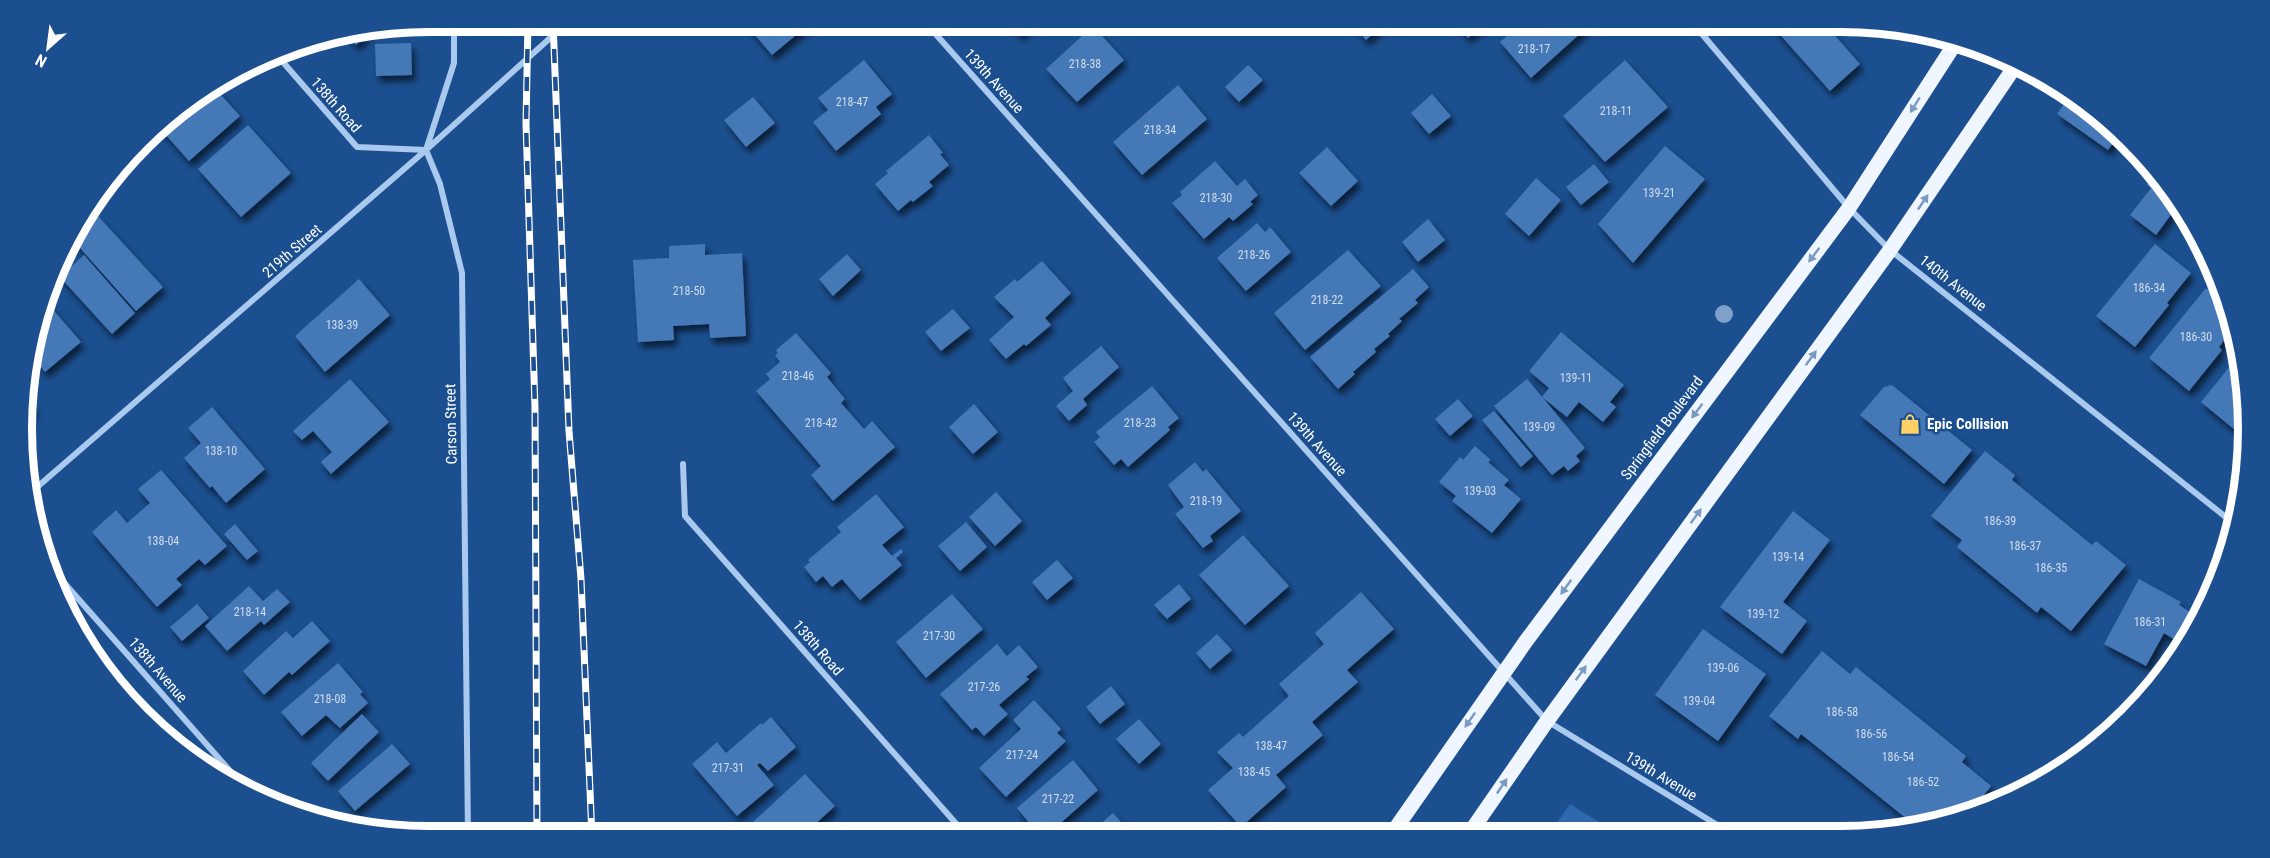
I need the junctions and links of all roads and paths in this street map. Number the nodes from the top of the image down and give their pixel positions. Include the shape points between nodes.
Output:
1 (454, 32) edge
2 (557, 32) edge
3 (934, 32) edge
4 (1700, 32) edge
5 (1952, 48) edge
6 (281, 60) edge
7 (2012, 70) edge
8 (426, 150) junction
9 (1849, 208) junction
10 (1890, 250) junction
11 (683, 464) dead end
12 (36, 488) edge
13 (2228, 520) edge
14 (62, 580) edge
15 (1504, 672) junction
16 (1546, 721) junction
17 (234, 775) edge
18 (468, 826) edge
19 (958, 826) edge
20 (1396, 826) edge
21 (1474, 826) edge
22 (1719, 826) edge

1 - 8 street via 454,63
2 - 8 street, 219th Street
3 - 15 street, 139th Avenue
4 - 9 street, 140th Avenue
5 -> 9 main road, Springfield Boulevard
6 - 8 street, 138th Road via 357,147
10 -> 7 main road
8 - 12 street, 219th Street
8 - 18 street, Carson Street via 440,184 462,273
9 - 10 street, 140th Avenue
9 -> 15 main road, Springfield Boulevard
10 - 13 street, 140th Avenue
16 -> 10 main road
11 - 19 street, 138th Road via 685,516
14 - 17 street, 138th Avenue
15 - 16 street, 139th Avenue
15 -> 20 main road, Springfield Boulevard
21 -> 16 main road
16 - 22 street, 139th Avenue

